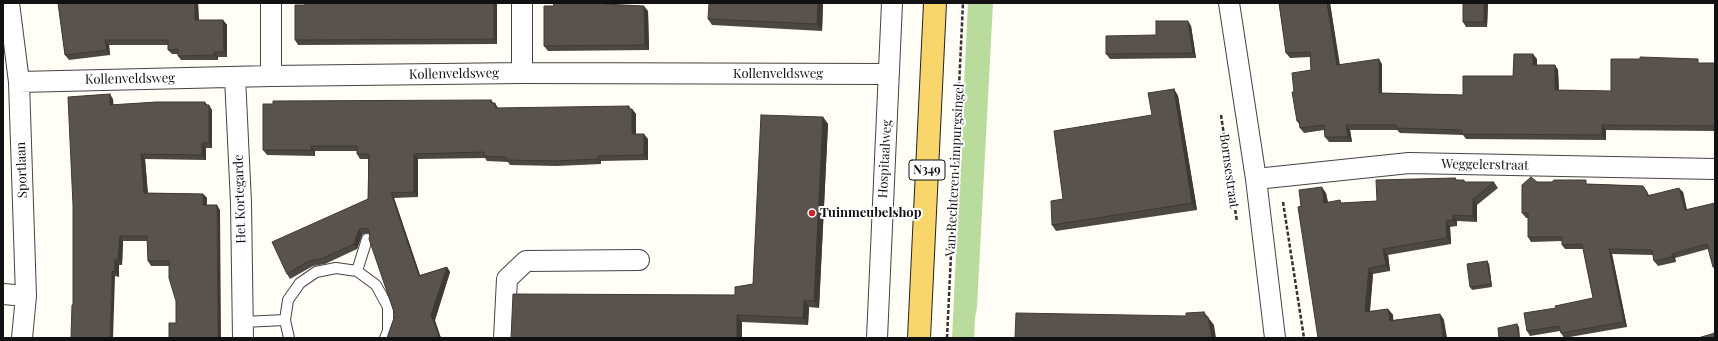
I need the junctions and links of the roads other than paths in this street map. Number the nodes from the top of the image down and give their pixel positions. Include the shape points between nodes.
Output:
1 (9, 3) edge
2 (271, 3) edge
3 (522, 3) edge
4 (892, 3) edge
5 (935, 3) edge
6 (1229, 3) edge
7 (10, 58) edge
8 (522, 73) junction
9 (889, 74) junction
10 (271, 76) junction
11 (235, 77) junction
12 (19, 82) junction
13 (1715, 169) edge
14 (1256, 178) junction
15 (367, 239) edge
16 (638, 260) dead end
17 (356, 271) junction
18 (3, 294) edge
19 (26, 296) junction
20 (285, 320) junction
21 (243, 330) edge
22 (22, 338) edge
23 (289, 338) edge
24 (385, 338) edge
25 (504, 338) edge
26 (877, 338) edge
27 (919, 338) edge
28 (1275, 338) edge

1 - 7 street, Sportlaan
2 - 10 street
3 - 8 street
4 - 9 street, Hospitaalweg
5 - 27 main road, N349
6 - 14 street, Bornsestraat
7 - 12 street, Sportlaan
8 - 9 street, Kollenveldsweg
8 - 10 street, Kollenveldsweg
9 - 26 street, Hospitaalweg
10 - 11 street, Kollenveldsweg
11 - 12 street, Kollenveldsweg
11 - 21 street, Het Kortegarde via 241,203
12 - 19 street, Sportlaan
13 - 14 street, Weggelerstraat via 1409,163
14 - 28 street, Bornsestraat
15 - 17 lane
16 - 25 street via 526,261 507,279
17 - 20 lane via 330,269 316,272 300,283 288,300
17 - 24 lane via 376,286 388,307 388,331
18 - 19 street
19 - 22 street, Sportlaan
20 - 21 lane, Het Kortegarde
20 - 23 lane

